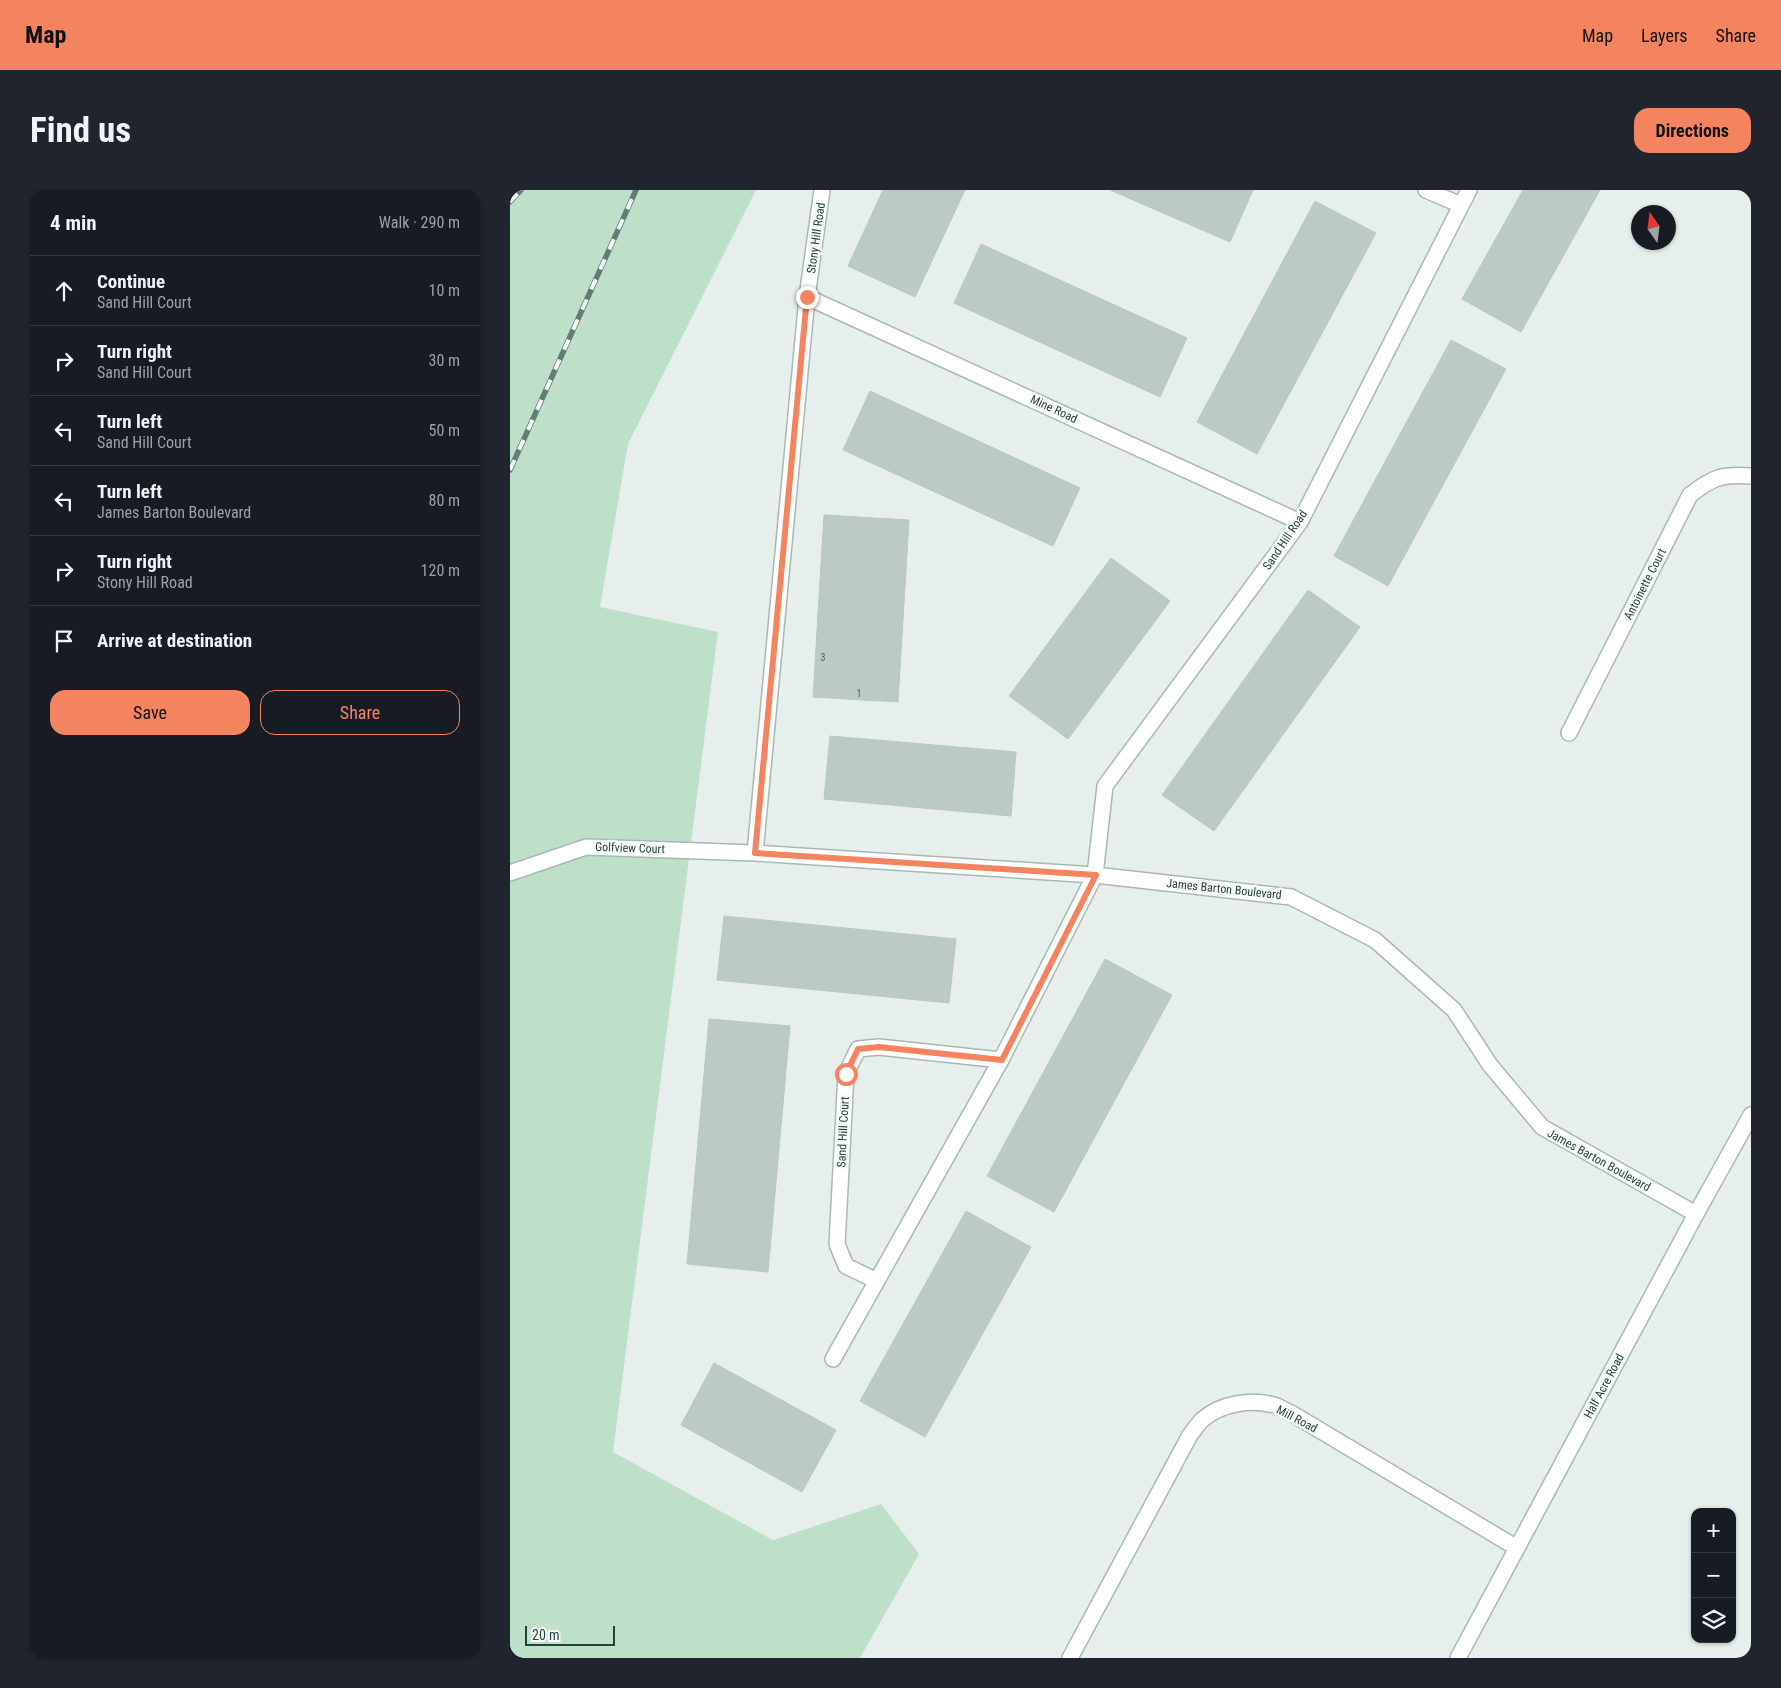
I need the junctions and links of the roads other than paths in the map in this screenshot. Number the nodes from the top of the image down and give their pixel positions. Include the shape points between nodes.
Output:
1 (822, 190) edge
2 (1426, 190) edge
3 (1469, 190) edge
4 (1461, 205) junction
5 (807, 297) junction
6 (1751, 476) edge
7 (1300, 522) junction
8 (1569, 733) dead end
9 (755, 853) junction
10 (510, 873) edge
11 (1096, 875) junction
12 (1002, 1060) junction
13 (1751, 1115) edge
14 (1696, 1214) junction
15 (877, 1281) junction
16 (832, 1359) dead end
17 (1517, 1548) junction
18 (1070, 1658) edge
19 (1458, 1658) edge

1 - 5 street, Stony Hill Road
2 - 4 street
3 - 4 street, Sand Hill Road
4 - 7 street, Sand Hill Road
5 - 7 street, Mine Road
5 - 9 street, Stony Hill Road
6 - 8 street, Antoinette Court via 1732,475 1709,480 1690,495
7 - 11 street, Sand Hill Road via 1104,786
9 - 10 street, Golfview Court via 586,847
9 - 11 street, James Barton Boulevard
11 - 12 street
11 - 14 street, James Barton Boulevard via 1291,897 1375,940 1454,1010 1490,1065 1542,1127
12 - 15 street
12 - 15 street, Sand Hill Court via 879,1047 858,1049 851,1061 846,1074 838,1244 846,1266
13 - 14 street, Half Acre Road
14 - 17 street, Half Acre Road
15 - 16 street
17 - 18 street, Mill Road via 1291,1413 1276,1406 1234,1404 1202,1420 1190,1435
17 - 19 street, Half Acre Road

